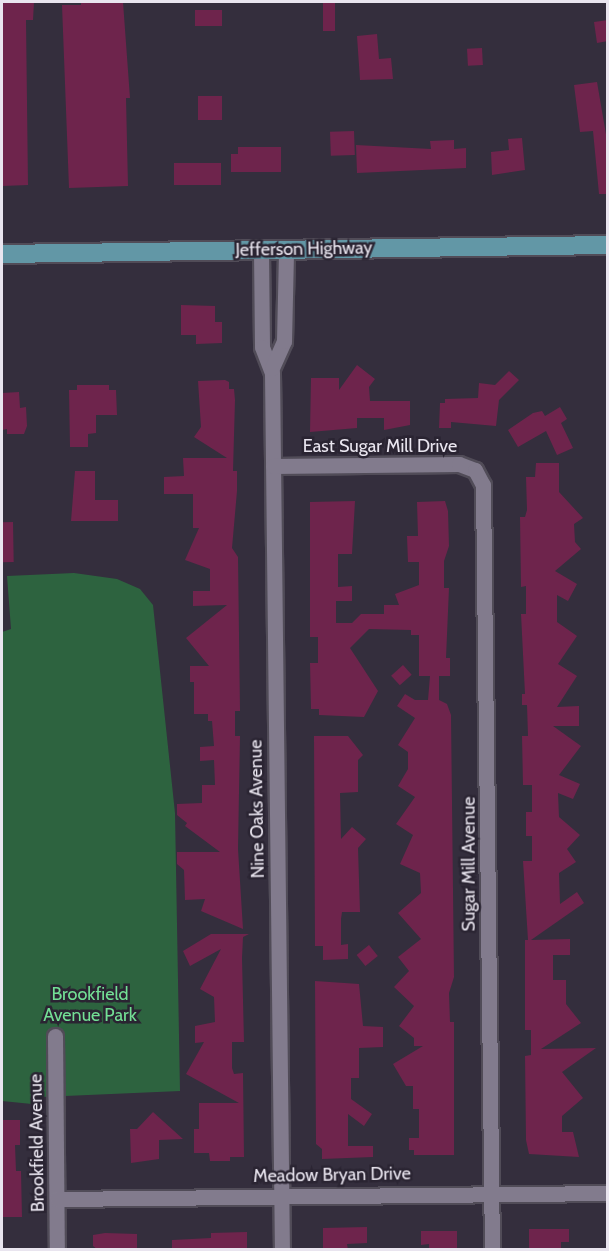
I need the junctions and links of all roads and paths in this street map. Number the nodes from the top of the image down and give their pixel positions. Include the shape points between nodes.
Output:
1 (608, 245) edge
2 (286, 249) junction
3 (261, 250) junction
4 (2, 254) edge
5 (272, 368) junction
6 (273, 466) junction
7 (481, 479) joint
8 (56, 1036) dead end
9 (608, 1193) edge
10 (491, 1194) junction
11 (281, 1195) junction
12 (57, 1199) junction
13 (57, 1250) edge
14 (282, 1250) edge
15 (492, 1250) edge

1 - 2 main road, Jefferson Highway
2 - 3 main road, Jefferson Highway
2 - 5 street, Nine Oaks Avenue via 284,341
3 - 4 main road, Jefferson Highway
3 - 5 street, Nine Oaks Avenue via 262,346
5 - 6 street, Nine Oaks Avenue
6 - 7 street, East Sugar Mill Drive via 459,464 470,467
6 - 11 street, Nine Oaks Avenue
7 - 10 street, Sugar Mill Avenue via 485,502
8 - 12 street, Brookfield Avenue
9 - 10 street, Meadow Bryan Drive
10 - 11 street, Meadow Bryan Drive
10 - 15 street, Sugar Mill Avenue
11 - 12 street, Meadow Bryan Drive
11 - 14 street, Nine Oaks Avenue
12 - 13 street, Brookfield Avenue

